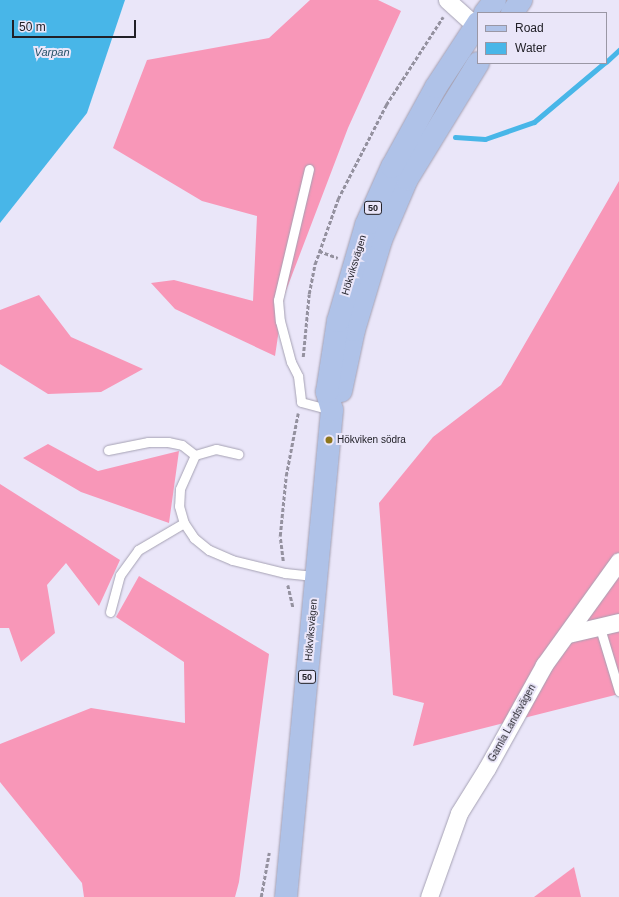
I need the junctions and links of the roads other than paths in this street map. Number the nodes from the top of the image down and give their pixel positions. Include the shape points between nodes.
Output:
1 (447, 0) edge
2 (495, 0) edge
3 (520, 0) edge
4 (486, 12) edge
5 (513, 12) edge
6 (477, 21) edge
7 (477, 25) edge
8 (477, 64) edge
9 (309, 169) dead end
10 (332, 410) junction
11 (108, 450) dead end
12 (238, 454) dead end
13 (195, 455) junction
14 (184, 522) junction
15 (619, 562) edge
16 (316, 576) junction
17 (110, 612) dead end
18 (619, 622) edge
19 (600, 628) junction
20 (568, 634) junction
21 (619, 691) edge
22 (286, 897) edge
23 (429, 897) edge

1 - 6 street
2 - 4 main road, 50
3 - 5 main road
7 - 10 main road, Hökviksvägen / 50 via 409,134 366,225 347,284 335,336 327,392
8 - 10 main road, Hökviksvägen / 50 via 407,179 381,240 354,330 341,394
9 - 10 lane via 278,300 280,321 291,362 298,376 301,402
10 - 16 main road, Hökviksvägen / 50
11 - 13 lane via 148,442 168,442 182,445
12 - 13 lane via 216,449
13 - 14 lane via 180,489 179,506
14 - 16 lane via 194,538 220,555 285,573
14 - 17 lane via 138,550 120,575
15 - 20 street, Gamla Landsvägen
16 - 22 main road, Hökviksvägen / 50
18 - 19 street
19 - 20 street
19 - 21 lane
20 - 23 street, Gamla Landsvägen via 544,665 459,813

